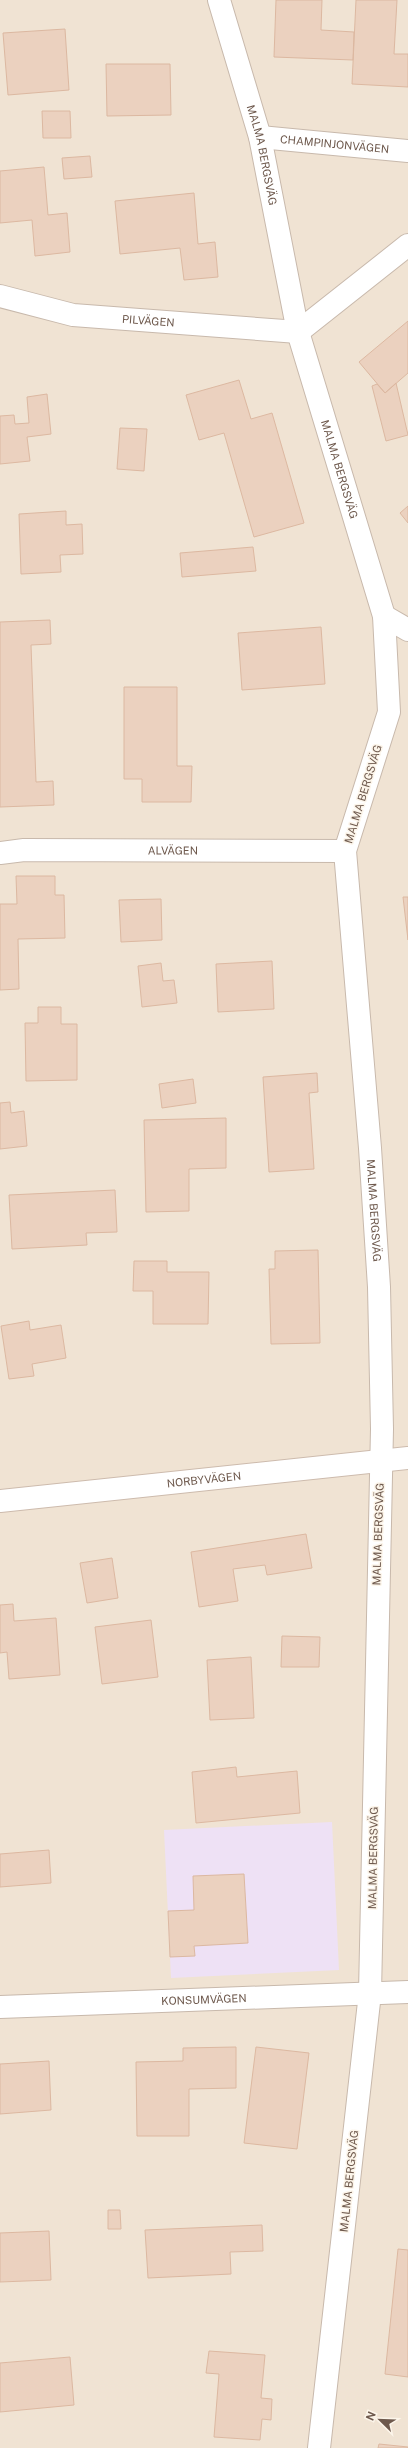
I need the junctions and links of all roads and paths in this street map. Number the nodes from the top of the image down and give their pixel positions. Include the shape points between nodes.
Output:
1 (219, 0) edge
2 (260, 137) junction
3 (408, 151) edge
4 (408, 245) edge
5 (0, 296) edge
6 (298, 332) junction
7 (384, 616) junction
8 (408, 630) edge
9 (345, 850) junction
10 (0, 853) edge
11 (408, 1458) edge
12 (380, 1461) junction
13 (0, 1501) edge
14 (408, 1992) edge
15 (370, 1993) junction
16 (0, 2007) edge
17 (319, 2448) edge

1 - 2 street, MALMA BERGSVÄG
2 - 3 street, CHAMPINJONVÄGEN
2 - 6 street, MALMA BERGSVÄG
4 - 6 street
5 - 6 street, PILVÄGEN via 73,315
6 - 7 street, MALMA BERGSVÄG
7 - 8 street
7 - 9 street, MALMA BERGSVÄG via 389,712
9 - 10 street, ALVÄGEN via 24,850
9 - 12 street, MALMA BERGSVÄG via 378,1280
11 - 12 street, NORBYVÄGEN
12 - 13 street, NORBYVÄGEN
12 - 15 street, MALMA BERGSVÄG
14 - 15 street, KONSUMVÄGEN
15 - 16 street, KONSUMVÄGEN
15 - 17 street, MALMA BERGSVÄG

